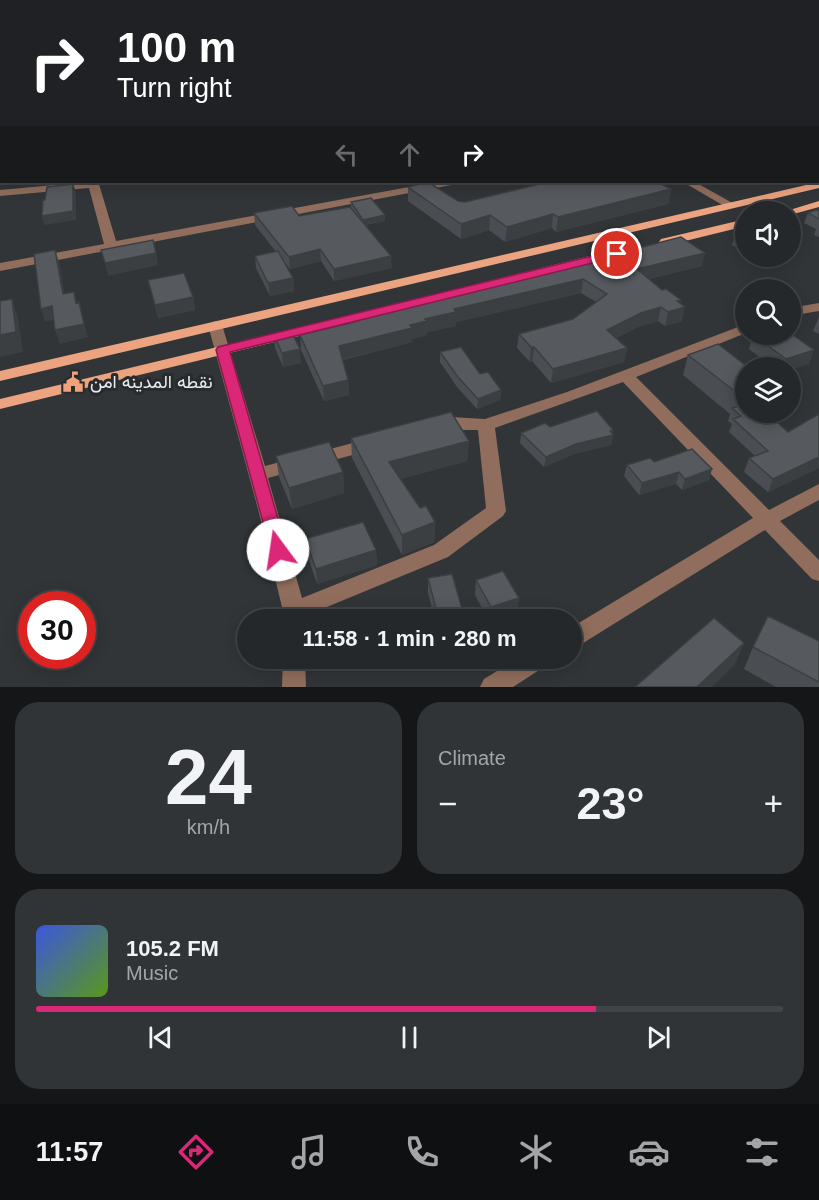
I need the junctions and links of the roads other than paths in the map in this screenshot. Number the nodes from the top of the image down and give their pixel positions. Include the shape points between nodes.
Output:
1 (93, 183) edge
2 (446, 183) edge
3 (690, 183) edge
4 (819, 185) edge
5 (0, 192) edge
6 (819, 204) edge
7 (730, 206) junction
8 (801, 209) edge
9 (691, 215) junction
10 (735, 225) edge
11 (710, 231) junction
12 (652, 245) edge
13 (111, 246) junction
14 (617, 254) edge
15 (0, 267) edge
16 (432, 299) edge
17 (819, 307) edge
18 (385, 310) edge
19 (801, 310) edge
20 (215, 326) junction
21 (735, 332) edge
22 (223, 350) junction
23 (625, 375) junction
24 (0, 376) edge
25 (0, 404) edge
26 (486, 425) junction
27 (417, 432) edge
28 (394, 438) edge
29 (258, 474) junction
30 (819, 491) edge
31 (768, 519) junction
32 (819, 573) edge
33 (292, 609) edge
34 (308, 609) edge
35 (582, 632) edge
36 (294, 669) edge
37 (521, 669) edge
38 (294, 687) edge
39 (492, 687) edge

1 - 5 street
1 - 13 street
2 - 13 street
3 - 7 street
4 - 7 main road
6 - 8 main road
7 - 9 main road
9 - 11 main road
9 - 20 main road
10 - 11 main road
11 - 12 main road
13 - 15 street
14 - 16 main road
17 - 19 street
18 - 22 main road
20 - 22 street
20 - 24 main road
21 - 23 street
22 - 25 main road
22 - 29 street
23 - 26 street
23 - 31 street
26 - 27 street via 451,423
26 - 34 street via 496,511 441,551
28 - 29 street
29 - 33 street
30 - 31 street
31 - 32 street
31 - 35 street
36 - 38 street
37 - 39 street

